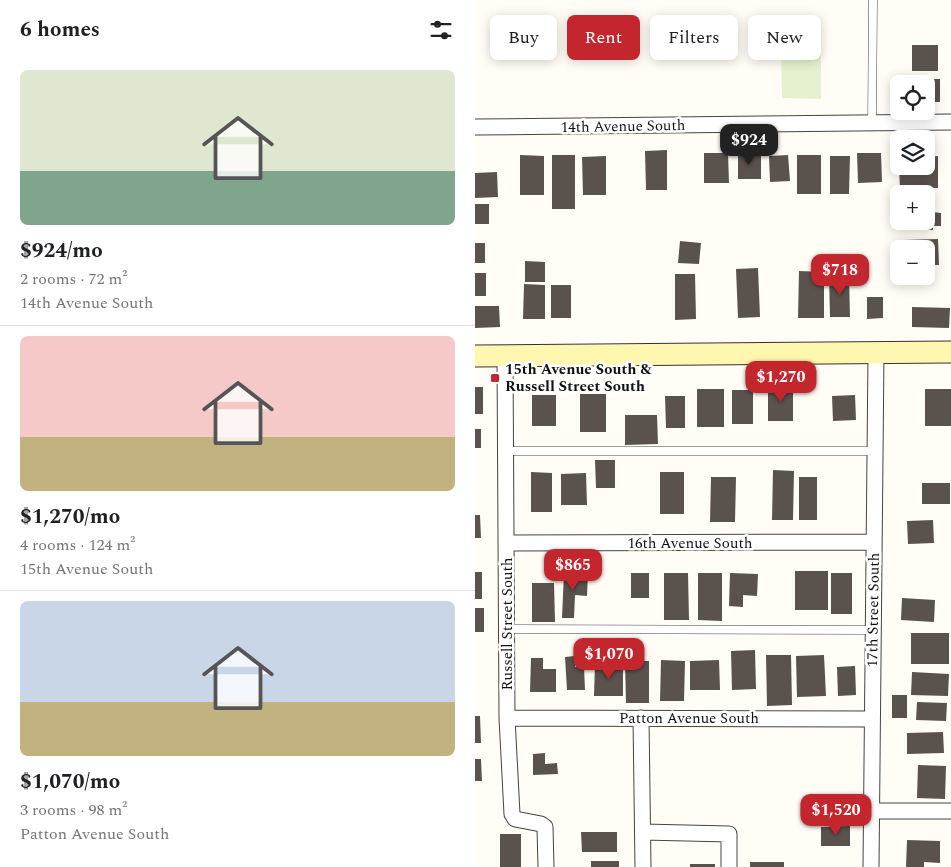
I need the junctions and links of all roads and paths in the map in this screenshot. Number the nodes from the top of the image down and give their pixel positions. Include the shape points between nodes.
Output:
1 (873, 0) edge
2 (951, 122) edge
3 (872, 123) junction
4 (475, 127) edge
5 (951, 352) edge
6 (876, 353) junction
7 (475, 356) edge
8 (505, 356) junction
9 (875, 451) junction
10 (506, 452) junction
11 (874, 542) junction
12 (507, 543) junction
13 (506, 628) junction
14 (873, 630) junction
15 (507, 718) junction
16 (641, 718) junction
17 (872, 719) junction
18 (871, 810) junction
19 (951, 811) edge
20 (643, 832) junction
21 (546, 867) edge
22 (643, 867) edge
23 (729, 867) edge
24 (871, 867) edge

1 - 3 lane
2 - 3 street, 14th Avenue South
3 - 4 street, 14th Avenue South
5 - 6 street
6 - 8 street
6 - 9 street, 17th Street South
7 - 8 street
8 - 10 street, Russell Street South
9 - 10 lane
9 - 11 street, 17th Street South
10 - 12 street, Russell Street South
11 - 12 street, 16th Avenue South
11 - 14 street, 17th Street South
12 - 13 street, Russell Street South
13 - 14 lane
13 - 15 street, Russell Street South
14 - 17 street, 17th Street South
15 - 16 street, Patton Avenue South
15 - 21 street, Russell Street South via 512,814 515,819 545,827
16 - 17 street, Patton Avenue South
16 - 20 street
17 - 18 street, 17th Street South
18 - 19 street
18 - 24 street, 17th Street South
20 - 22 street
20 - 23 street via 729,834

